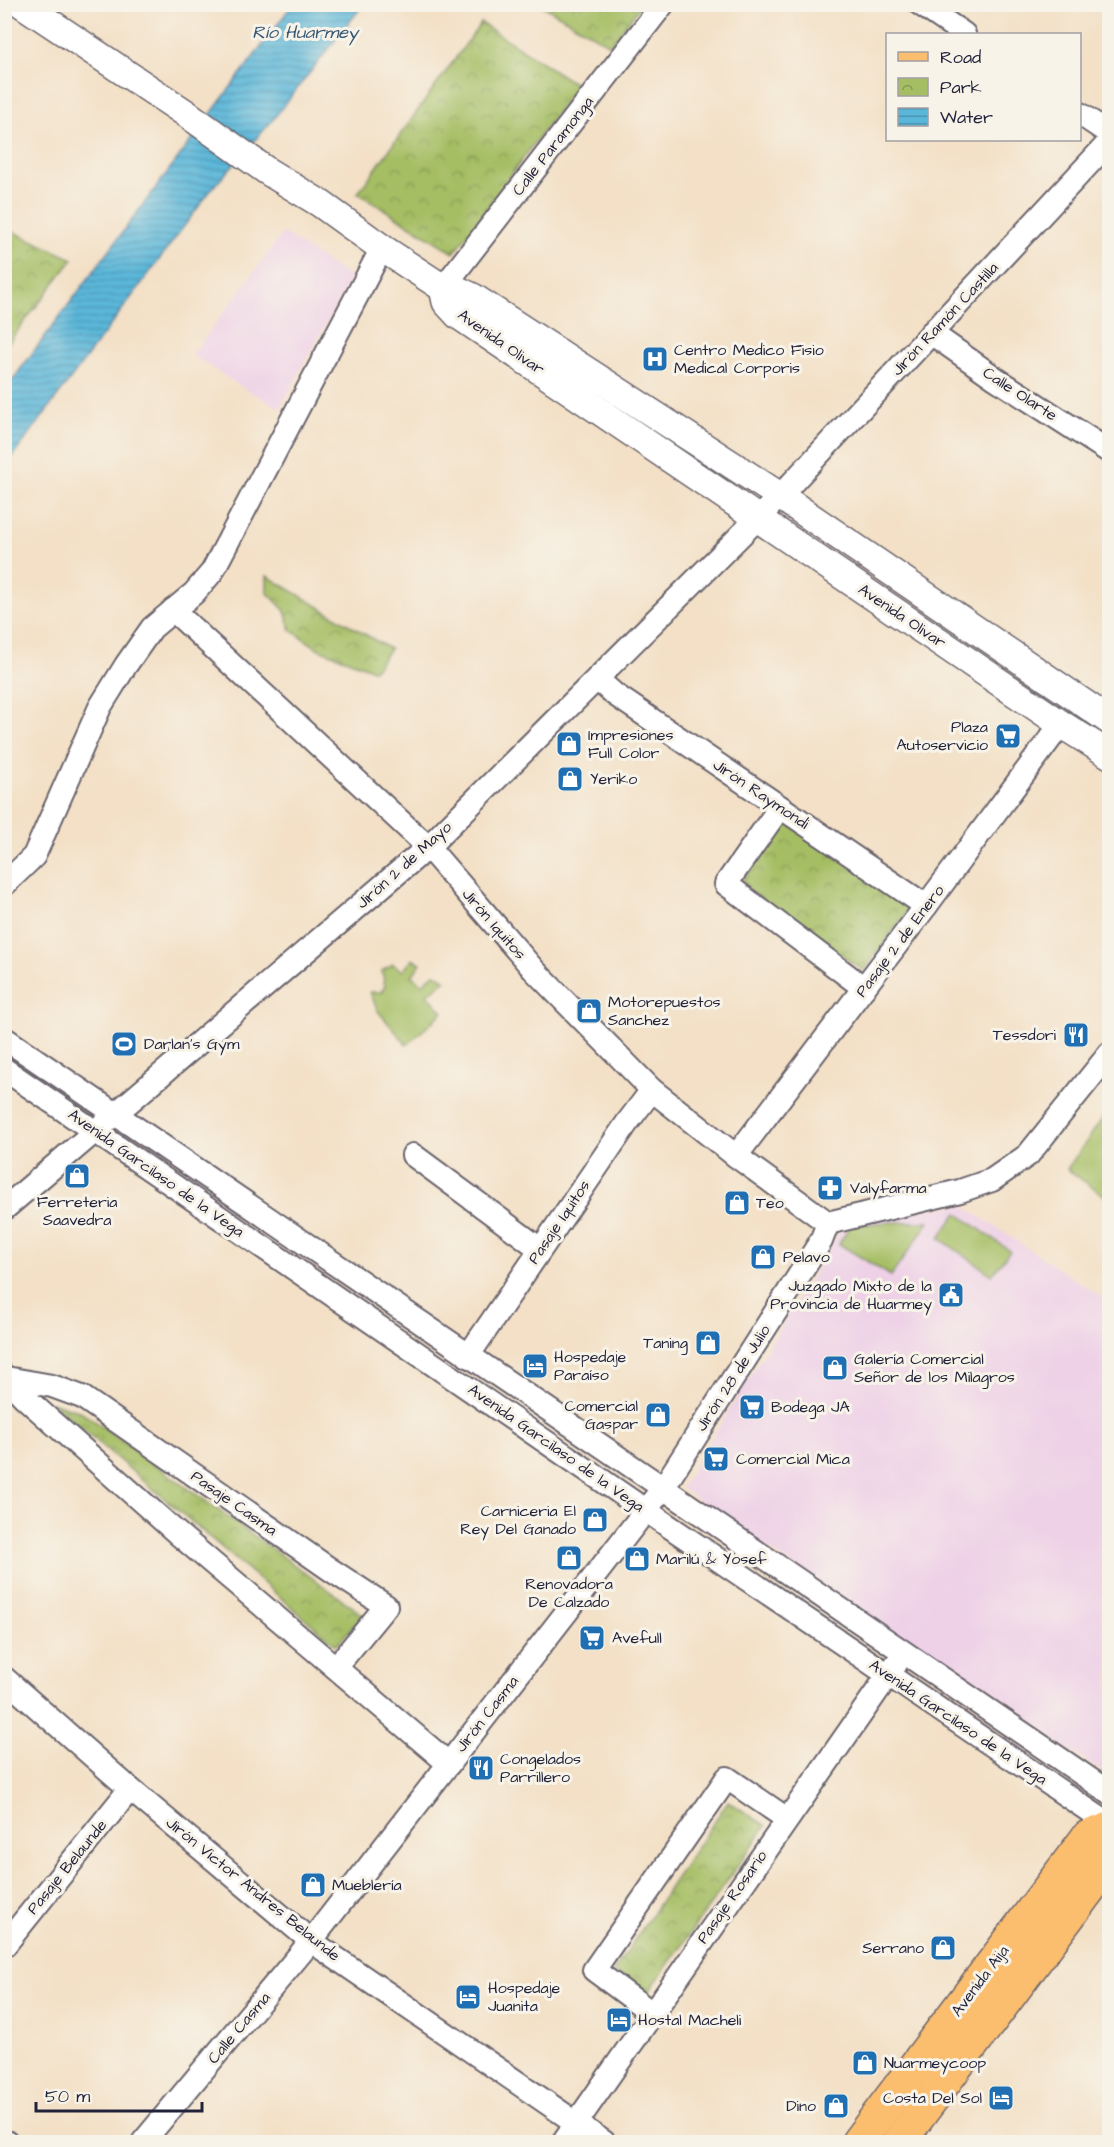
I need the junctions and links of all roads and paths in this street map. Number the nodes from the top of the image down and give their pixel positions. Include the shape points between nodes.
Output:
1 (21, 4) edge
2 (663, 4) edge
3 (920, 4) edge
4 (963, 33) edge
5 (1081, 115) edge
6 (1110, 134) edge
7 (1110, 141) edge
8 (382, 248) junction
9 (443, 288) junction
10 (932, 333) junction
11 (1110, 452) edge
12 (780, 496) junction
13 (759, 518) junction
14 (173, 610) junction
15 (597, 679) junction
16 (1110, 721) edge
17 (1061, 724) junction
18 (1110, 755) edge
19 (780, 807) junction
20 (428, 846) junction
21 (4, 885) edge
22 (926, 906) junction
23 (864, 988) junction
24 (4, 1038) edge
25 (1110, 1053) edge
26 (4, 1069) edge
27 (652, 1089) junction
28 (114, 1114) junction
29 (95, 1131) junction
30 (413, 1155) dead end
31 (736, 1156) junction
32 (4, 1209) edge
33 (828, 1223) junction
34 (540, 1249) junction
35 (468, 1356) junction
36 (5, 1377) edge
37 (663, 1488) junction
38 (645, 1510) junction
39 (904, 1653) junction
40 (336, 1667) junction
41 (889, 1675) junction
42 (4, 1678) edge
43 (449, 1764) junction
44 (130, 1789) junction
45 (1110, 1793) edge
46 (787, 1819) junction
47 (1110, 1825) edge
48 (1110, 1829) edge
49 (1110, 1861) edge
50 (311, 1941) junction
51 (4, 1946) edge
52 (652, 2013) junction
53 (575, 2123) junction
54 (143, 2142) edge
55 (563, 2142) edge
56 (604, 2142) edge
57 (858, 2142) edge
58 (899, 2142) edge

1 - 8 street
2 - 9 street, Calle Paramonga
3 - 4 street
5 - 6 street
7 - 10 street, Jirón Ramón Castilla
8 - 9 street
8 - 14 street via 212,572
9 - 12 street, Avenida Olivar via 466,292
9 - 13 street, Avenida Olivar via 446,302 458,315
10 - 11 street, Calle Olarte
10 - 12 street, Jirón Ramón Castilla
12 - 13 street, Jirón 2 de Mayo
12 - 16 street, Avenida Olivar
13 - 15 street, Jirón 2 de Mayo
13 - 17 street, Avenida Olivar
14 - 20 street, Jirón Iquitos
14 - 21 street via 152,628 100,706 34,856
15 - 19 street, Jirón Raymondi
15 - 20 street, Jirón 2 de Mayo
17 - 18 street, Avenida Olivar
17 - 22 street, Pasaje 2 de Enero
19 - 22 street, Jirón Raymondi
19 - 23 street via 726,884
20 - 27 street, Jirón Iquitos via 534,970
20 - 28 street, Jirón 2 de Mayo
22 - 23 street, Pasaje 2 de Enero
23 - 31 street, Pasaje 2 de Enero
24 - 28 street, Avenida Garcilaso de la Vega
25 - 33 street via 1028,1155 992,1180
26 - 29 street, Avenida Garcilaso de la Vega
27 - 31 street, Jirón Iquitos
27 - 34 street, Pasaje Iquitos
28 - 29 street, Jirón 2 de Mayo
28 - 35 street, Avenida Garcilaso de la Vega
29 - 32 street, Jirón 2 de Mayo
29 - 38 street, Avenida Garcilaso de la Vega
30 - 34 street
31 - 33 street, Jirón Iquitos
33 - 37 street, Jirón 28 de Julio via 822,1241
34 - 35 street, Pasaje Iquitos
35 - 37 street, Avenida Garcilaso de la Vega
36 - 40 street, Pasaje Casma via 168,1525
36 - 40 street, Pasaje Casma via 52,1386 82,1397 386,1606
37 - 38 street, Jirón Casma
37 - 39 street, Avenida Garcilaso de la Vega
38 - 41 street, Avenida Garcilaso de la Vega
38 - 43 street, Jirón Casma
39 - 41 street, Pasaje Rosario
39 - 45 street, Avenida Garcilaso de la Vega
40 - 43 street, Pasaje Casma
41 - 46 street, Pasaje Rosario
41 - 47 street, Avenida Garcilaso de la Vega
42 - 44 street, Jirón Victor Andres Belaunde
43 - 50 street, Jirón Casma
44 - 50 street, Jirón Victor Andres Belaunde
44 - 51 street, Pasaje Belaunde
46 - 52 street, Pasaje Rosario
46 - 52 street via 727,1778 594,1970
48 - 57 main road, Avenida Aija via 1088,1837
49 - 58 main road, Avenida Aija
50 - 53 street, Jirón Victor Andres Belaunde
50 - 54 street, Calle Casma
52 - 53 street, Pasaje Rosario
53 - 55 street, Pasaje Rosario
53 - 56 street, Jirón Victor Andres Belaunde

